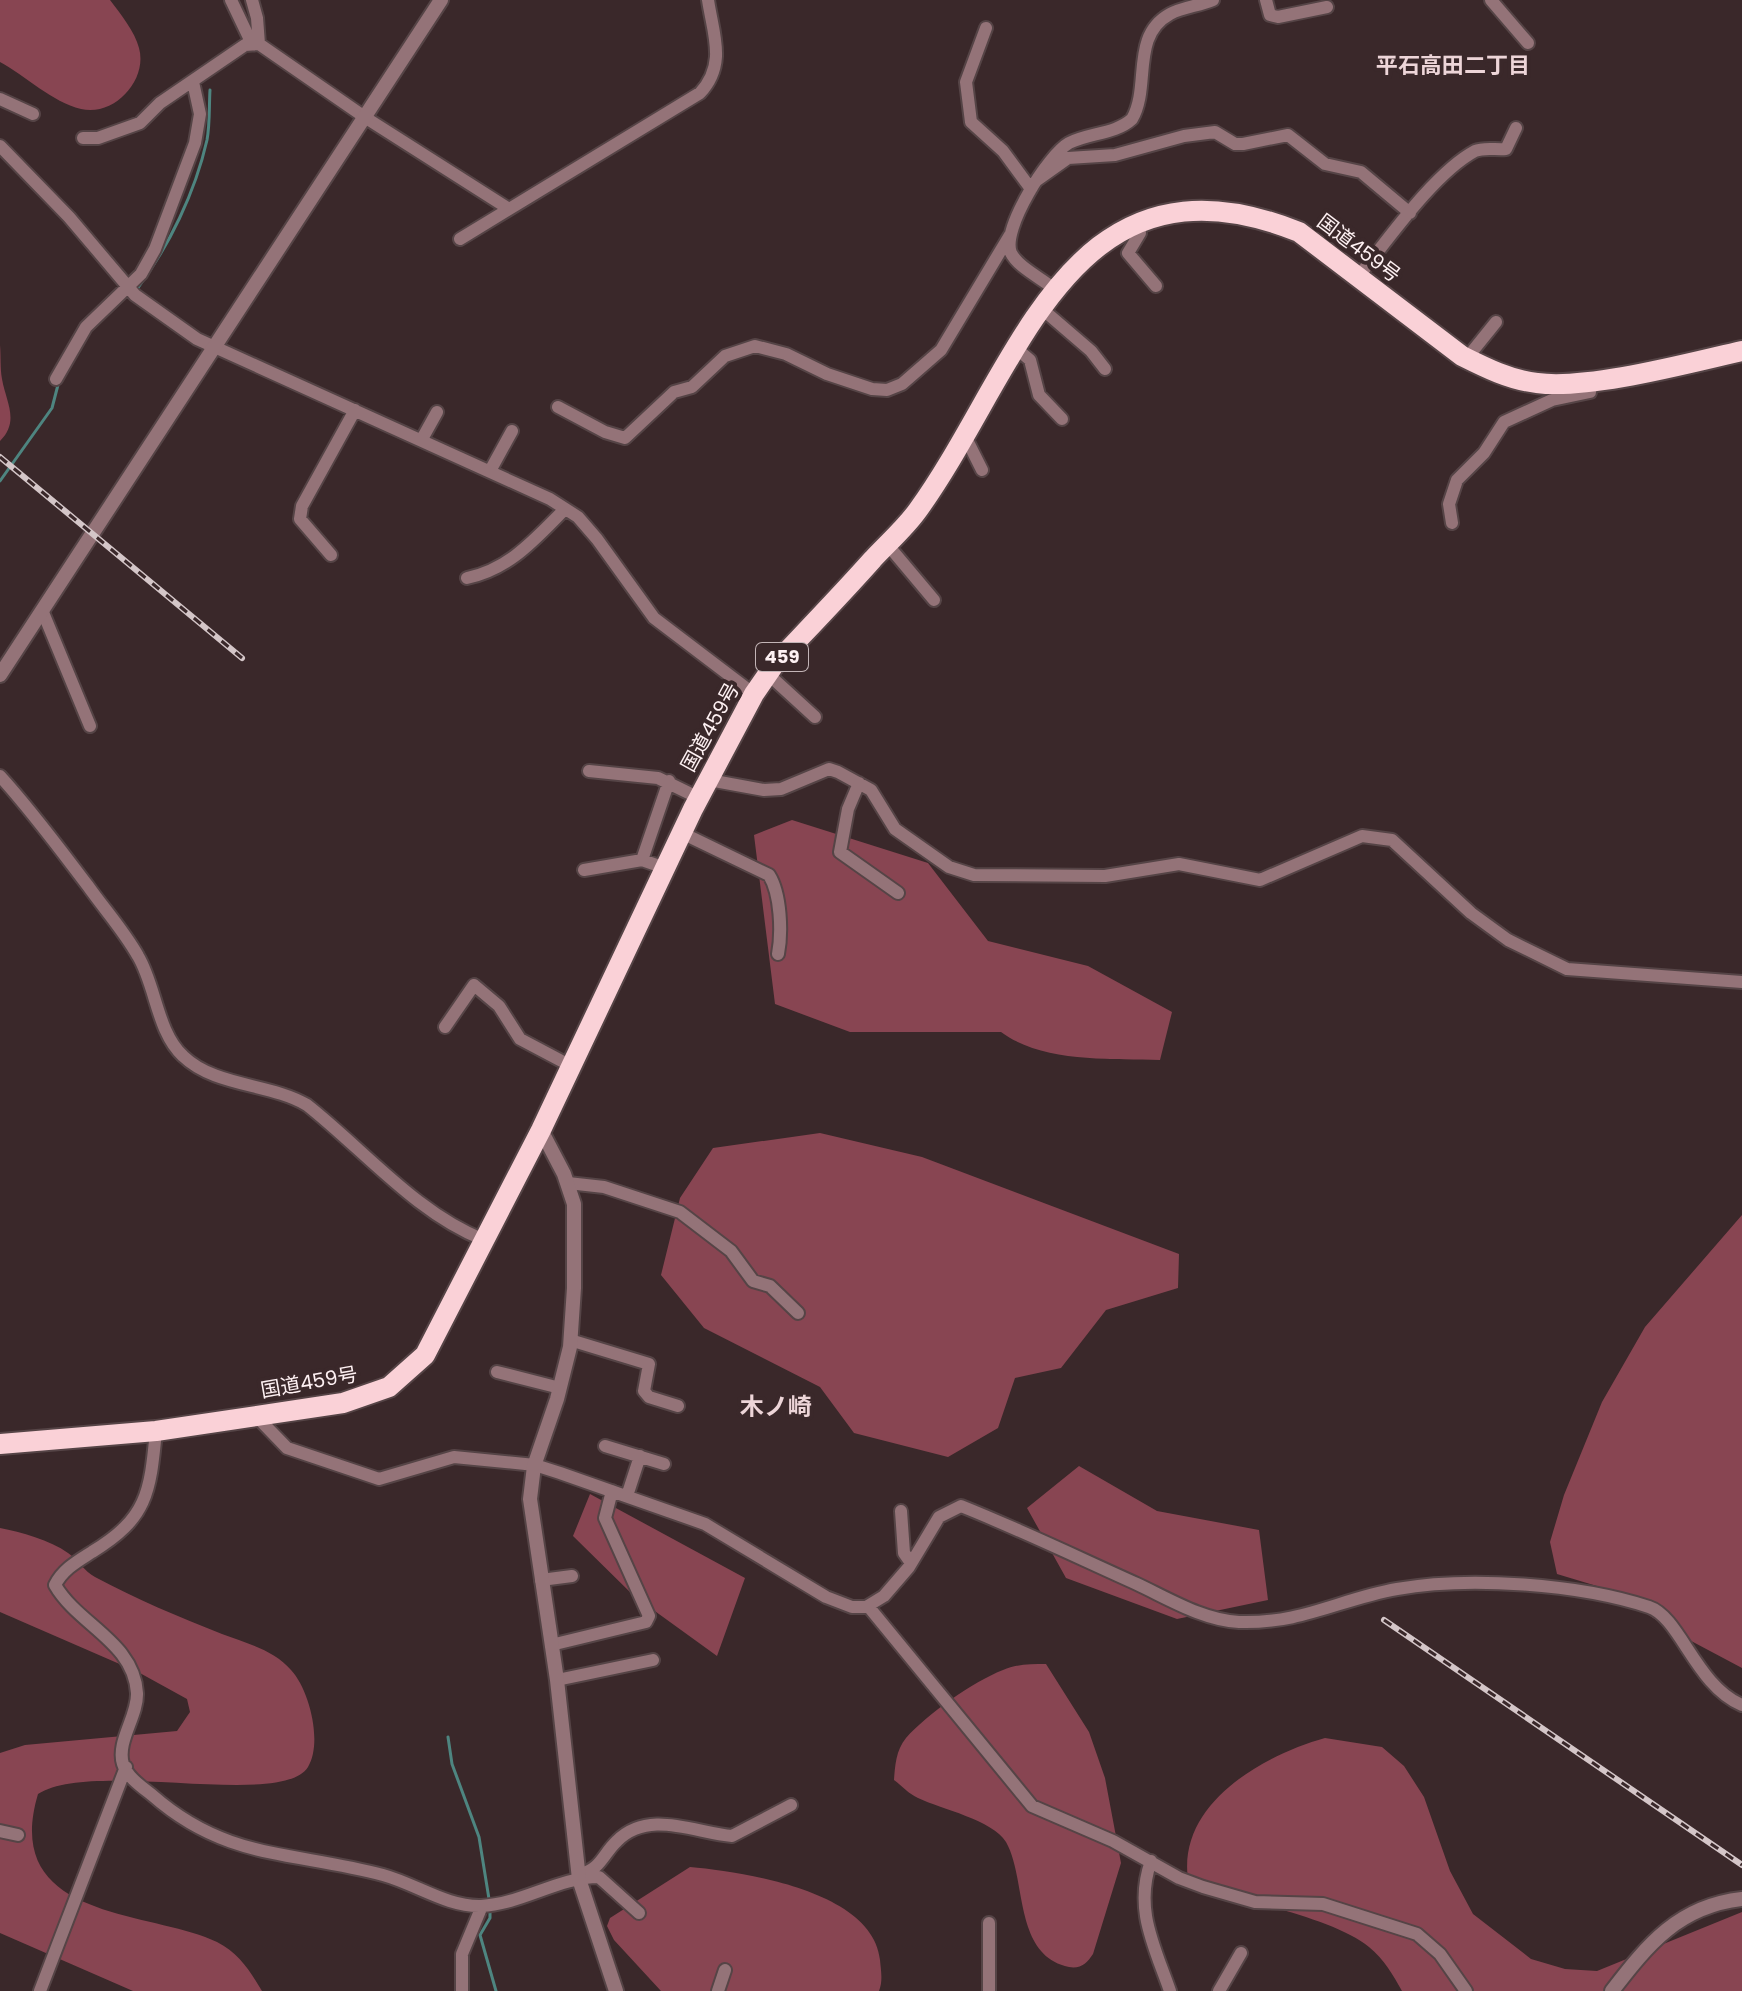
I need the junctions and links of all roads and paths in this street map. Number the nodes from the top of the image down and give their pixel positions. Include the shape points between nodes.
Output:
1 (231, 0) edge
2 (252, 0) edge
3 (441, 0) edge
4 (708, 0) edge
5 (1213, 0) edge
6 (1266, 0) edge
7 (1491, 0) edge
8 (1327, 7) dead end
9 (986, 28) dead end
10 (1528, 43) dead end
11 (255, 44) junction
12 (193, 82) junction
13 (0, 99) edge
14 (33, 114) dead end
15 (366, 118) junction
16 (1516, 128) dead end
17 (83, 138) dead end
18 (0, 146) edge
19 (1034, 185) junction
20 (509, 209) junction
21 (1410, 213) junction
22 (1139, 223) junction
23 (1010, 235) junction
24 (460, 239) dead end
25 (1358, 277) junction
26 (127, 286) junction
27 (1156, 286) dead end
28 (1053, 288) junction
29 (1041, 308) junction
30 (1496, 322) dead end
31 (213, 348) junction
32 (1017, 349) junction
33 (1742, 351) edge
34 (1467, 358) junction
35 (1105, 369) dead end
36 (56, 379) dead end
37 (1591, 380) junction
38 (558, 407) dead end
39 (355, 410) junction
40 (437, 412) dead end
41 (1062, 419) dead end
42 (512, 431) dead end
43 (965, 436) junction
44 (422, 439) junction
45 (982, 470) dead end
46 (490, 471) junction
47 (565, 509) junction
48 (1452, 523) dead end
49 (887, 544) junction
50 (331, 555) dead end
51 (467, 578) dead end
52 (934, 600) dead end
53 (42, 610) junction
54 (768, 674) junction
55 (0, 675) edge
56 (754, 694) junction
57 (815, 717) dead end
58 (90, 726) dead end
59 (589, 771) dead end
60 (0, 776) edge
61 (669, 781) junction
62 (859, 783) junction
63 (704, 789) junction
64 (682, 833) junction
65 (642, 860) junction
66 (665, 868) junction
67 (584, 870) dead end
68 (898, 893) dead end
69 (778, 954) dead end
70 (1742, 982) edge
71 (445, 1027) dead end
72 (571, 1066) junction
73 (541, 1130) junction
74 (568, 1183) junction
75 (484, 1240) junction
76 (798, 1313) dead end
77 (570, 1340) junction
78 (497, 1372) dead end
79 (560, 1388) junction
80 (678, 1406) dead end
81 (255, 1415) junction
82 (156, 1431) junction
83 (0, 1444) edge
84 (605, 1446) dead end
85 (640, 1456) junction
86 (664, 1464) dead end
87 (535, 1465) junction
88 (612, 1491) junction
89 (627, 1496) junction
90 (901, 1511) dead end
91 (911, 1563) junction
92 (572, 1576) dead end
93 (541, 1580) junction
94 (868, 1606) junction
95 (551, 1645) junction
96 (653, 1660) dead end
97 (557, 1680) junction
98 (1742, 1705) edge
99 (126, 1767) junction
100 (791, 1805) dead end
101 (0, 1831) edge
102 (18, 1835) dead end
103 (1151, 1861) junction
104 (578, 1877) junction
105 (1742, 1899) edge
106 (482, 1906) junction
107 (639, 1913) dead end
108 (989, 1923) dead end
109 (1241, 1953) dead end
110 (725, 1970) dead end
111 (40, 1991) edge
112 (462, 1991) edge
113 (616, 1991) edge
114 (718, 1991) edge
115 (989, 1991) edge
116 (1170, 1991) edge
117 (1219, 1991) edge
118 (1466, 1991) edge
119 (1612, 1991) edge

1 - 11 street
2 - 11 street
3 - 15 street
4 - 20 street via 718,54 711,79 700,93
5 - 19 street via 1174,12 1155,26 1144,51 1140,100 1132,119 1060,149
6 - 8 street via 1270,15 1278,17
7 - 10 street
9 - 19 street via 966,82 971,122
11 - 12 street
11 - 15 street
12 - 17 street via 140,123
12 - 26 street via 200,114 195,143 155,249
13 - 14 street
15 - 20 street
15 - 31 street
16 - 21 street via 1506,149 1478,149
18 - 26 street
19 - 21 street via 1068,158 1115,155 1215,132 1235,144 1288,135 1325,164 1361,172
19 - 23 street
20 - 24 street
21 - 25 street
22 - 25 highway, 国道459号 / 459 via 1205,209 1256,216 1299,232
22 - 27 street via 1140,233 1128,253
22 - 28 highway, 国道459号 / 459 via 1091,250
23 - 28 street via 1009,249 1016,260
23 - 38 street via 941,350 893,388 872,389 755,346 725,356 692,387 674,392 625,438
25 - 34 highway, 国道459号 / 459
26 - 31 street
26 - 36 street via 86,327
28 - 29 highway, 国道459号 / 459
29 - 32 highway, 国道459号 / 459
29 - 35 street
30 - 34 street
31 - 39 street
31 - 53 street
32 - 41 street via 1030,360 1039,395
32 - 43 highway, 国道459号 / 459
33 - 37 highway, 国道459号 / 459
34 - 37 highway, 国道459号 / 459 via 1538,384
37 - 48 street via 1585,395 1552,400 1504,422 1457,480 1449,504
39 - 44 street
39 - 50 street via 302,506 300,519
40 - 44 street
42 - 46 street
43 - 45 street
43 - 49 highway, 国道459号 / 459 via 916,513
44 - 46 street
46 - 47 street
47 - 51 street via 521,553
47 - 56 street via 615,560 654,618
49 - 52 street
49 - 54 highway, 国道459号 / 459
53 - 55 street
53 - 58 street
54 - 56 highway, 国道459号 / 459
54 - 57 street
56 - 63 highway, 国道459号 / 459
59 - 61 street
60 - 75 street via 62,850 140,959 181,1055 210,1072 299,1100 450,1223
61 - 63 street
61 - 65 street
62 - 63 street via 829,769 781,789
62 - 68 street via 840,852
62 - 70 street via 871,790 895,829 961,872 1105,876 1179,864 1260,880 1362,836 1380,836 1392,840 1508,940 1567,969
63 - 64 highway, 国道459号 / 459
64 - 66 highway, 国道459号 / 459
64 - 69 street via 769,875 779,917
65 - 66 street
65 - 67 street
66 - 72 highway, 国道459号 / 459
71 - 72 street via 474,985 499,1006 520,1039
72 - 73 highway, 国道459号 / 459
73 - 74 street
73 - 75 highway, 国道459号 / 459
74 - 76 street via 604,1187 680,1212 731,1251 753,1281 770,1286
74 - 77 street via 574,1204
75 - 81 highway, 国道459号 / 459 via 425,1355 389,1387 343,1403
77 - 79 street
77 - 80 street via 649,1364 644,1391
78 - 79 street
79 - 87 street
81 - 82 highway, 国道459号 / 459
81 - 87 street via 287,1448 379,1479 454,1457
82 - 83 highway, 国道459号 / 459
82 - 99 street via 143,1508 112,1540 71,1565 55,1585 130,1664 137,1696 125,1742
84 - 85 street
85 - 86 street
85 - 89 street
87 - 88 street
87 - 93 street via 530,1499
88 - 89 street
88 - 95 street via 605,1518 649,1616 646,1622
89 - 94 street via 705,1524 826,1597 852,1607
90 - 91 street via 904,1553
91 - 94 street via 884,1596
91 - 98 street via 939,1517 961,1506 1218,1620 1295,1618 1397,1589 1440,1584 1524,1585 1596,1596 1651,1608 1667,1618 1705,1675 1725,1698
92 - 93 street
93 - 95 street
94 - 103 street via 1032,1806
95 - 97 street
96 - 97 street
97 - 104 street
99 - 106 street via 172,1814 224,1842 382,1875 442,1898
99 - 111 street
100 - 104 street via 732,1836 693,1827 635,1828 614,1843 600,1865
101 - 102 street
103 - 116 street via 1143,1913
103 - 118 street via 1179,1878 1232,1896 1323,1904 1417,1934 1440,1954
104 - 106 street
104 - 107 street via 604,1880
104 - 113 street
105 - 119 street via 1705,1906 1673,1922
106 - 112 street via 462,1954
108 - 115 street
109 - 117 street
110 - 114 street

